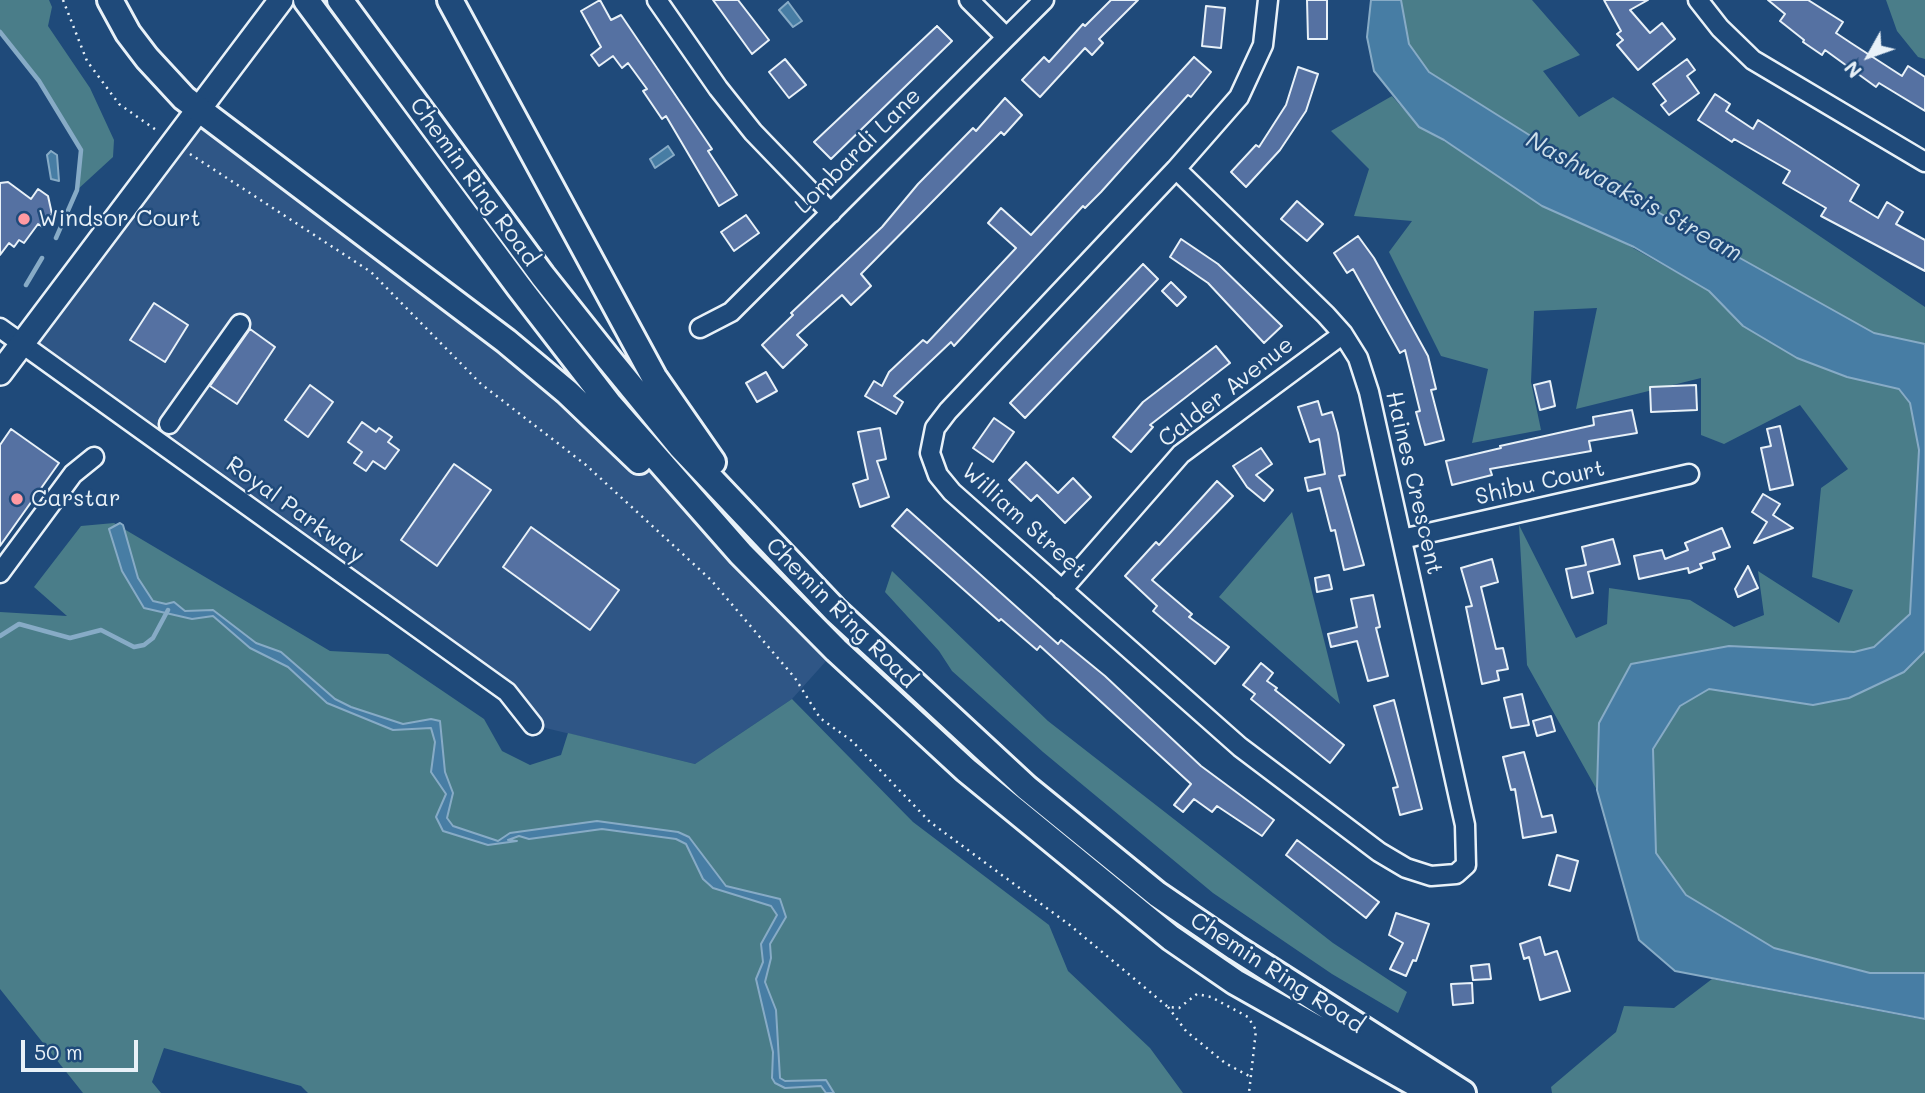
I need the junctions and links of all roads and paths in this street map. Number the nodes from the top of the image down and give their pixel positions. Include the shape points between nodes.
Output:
1 (63, 0) edge
2 (110, 0) edge
3 (281, 0) edge
4 (306, 0) edge
5 (450, 0) edge
6 (657, 0) edge
7 (969, 0) edge
8 (1044, 0) edge
9 (1268, 0) edge
10 (1698, 0) edge
11 (342, 2) edge
12 (1006, 37) junction
13 (197, 109) junction
14 (172, 142) junction
15 (1925, 162) edge
16 (1175, 169) junction
17 (831, 213) junction
18 (240, 324) dead end
19 (0, 328) edge
20 (700, 328) dead end
21 (1343, 334) junction
22 (20, 343) junction
23 (0, 373) edge
24 (169, 424) dead end
25 (94, 457) dead end
26 (1689, 474) dead end
27 (1402, 539) junction
28 (0, 573) edge
29 (1062, 590) junction
30 (836, 650) junction
31 (943, 713) junction
32 (533, 725) dead end
33 (1456, 874) joint
34 (1168, 1007) junction
35 (1249, 1076) junction
36 (1249, 1093) edge
37 (1432, 1093) edge
38 (1463, 1093) edge

1 - 14 path via 88,61 119,104
2 - 13 highway via 147,58
3 - 13 main road
4 - 30 highway, Chemin Ring Road via 610,405 741,554
5 - 31 highway via 670,403 715,464
6 - 17 street via 753,132
7 - 12 street
8 - 12 street, Lombardi Lane
9 - 16 street, William Street via 1265,37 1247,84
10 - 15 street via 1753,60
11 - 31 highway, Chemin Ring Road via 542,275 680,446 787,562
12 - 17 street, Lombardi Lane
13 - 14 main road
13 - 30 highway via 568,392 745,572
14 - 22 main road
14 - 34 path via 371,272 481,384 586,466 711,580 795,678 820,718 852,741 930,822 1071,926
16 - 21 street, Haines Crescent
16 - 29 street, William Street via 936,428 930,453 938,475
17 - 20 street, Lombardi Lane via 732,312
18 - 24 street
19 - 22 street, Royal Parkway
21 - 27 street, Haines Crescent via 1358,358 1369,392
21 - 29 street, Calder Avenue via 1181,454
22 - 23 main road
22 - 32 street, Royal Parkway via 507,692
25 - 28 street via 73,474
26 - 27 street, Shibu Court
27 - 33 street, Haines Crescent via 1468,841 1466,865
29 - 33 street, William Street via 1240,747 1380,852 1431,876
30 - 37 highway, Chemin Ring Road via 966,770 1171,938 1235,982
31 - 38 highway, Chemin Ring Road via 1157,894
34 - 35 path via 1186,1031
34 - 35 path via 1179,1007 1197,994 1248,1017 1256,1030
35 - 36 path

